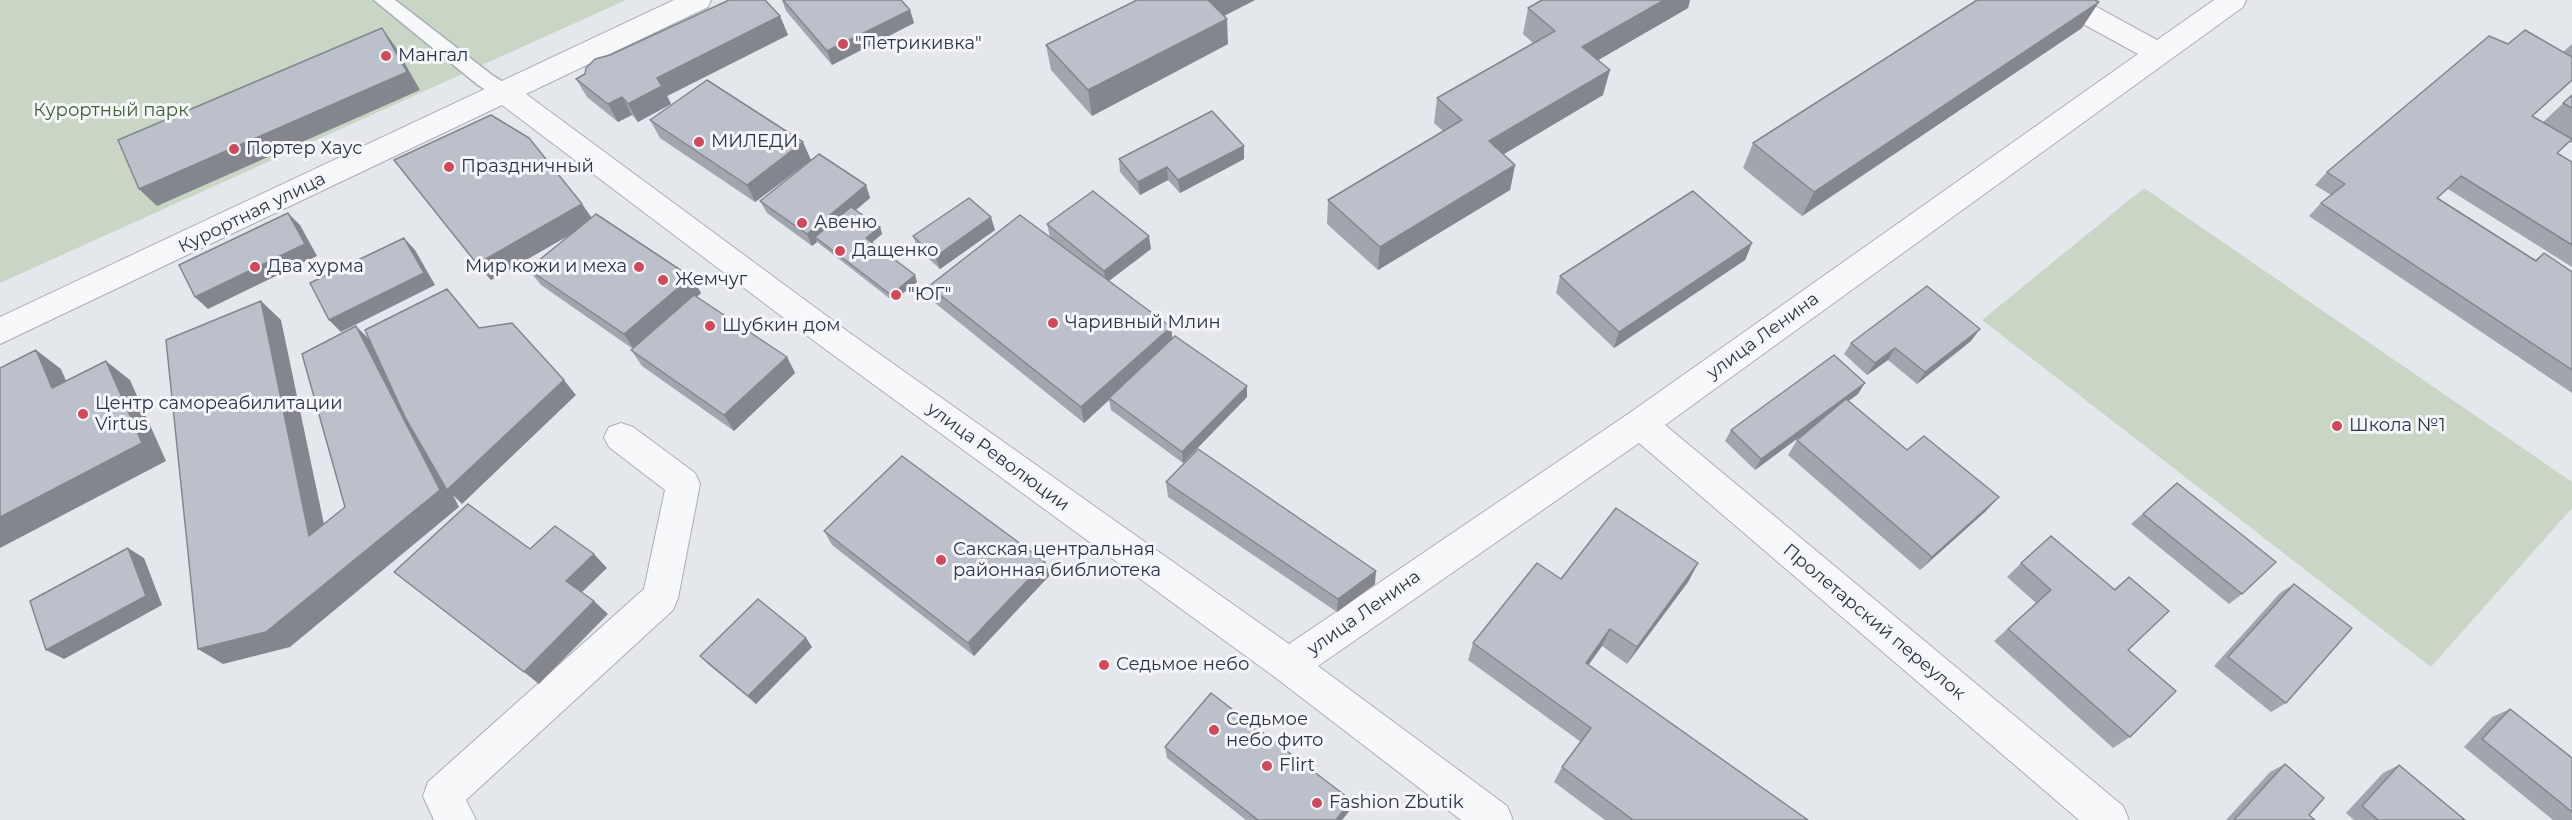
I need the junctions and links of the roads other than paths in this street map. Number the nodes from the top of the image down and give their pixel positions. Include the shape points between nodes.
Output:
1 (383, 0) edge
2 (698, 0) edge
3 (2062, 0) edge
4 (2233, 0) edge
5 (2156, 52) junction
6 (504, 92) junction
7 (0, 332) edge
8 (1640, 424) junction
9 (621, 437) dead end
10 (1289, 666) junction
11 (449, 808) edge
12 (1493, 820) edge
13 (2109, 820) edge

1 - 6 lane
2 - 6 street, Курортная улица
3 - 5 street
4 - 5 street, улица Ленина
5 - 8 street, улица Ленина
6 - 7 street, Курортная улица
6 - 10 street, улица Революции via 836,340
8 - 10 street, улица Ленина
8 - 13 street, Пролетарский переулок
9 - 11 street via 683,484 660,598
10 - 12 street, улица Революции

